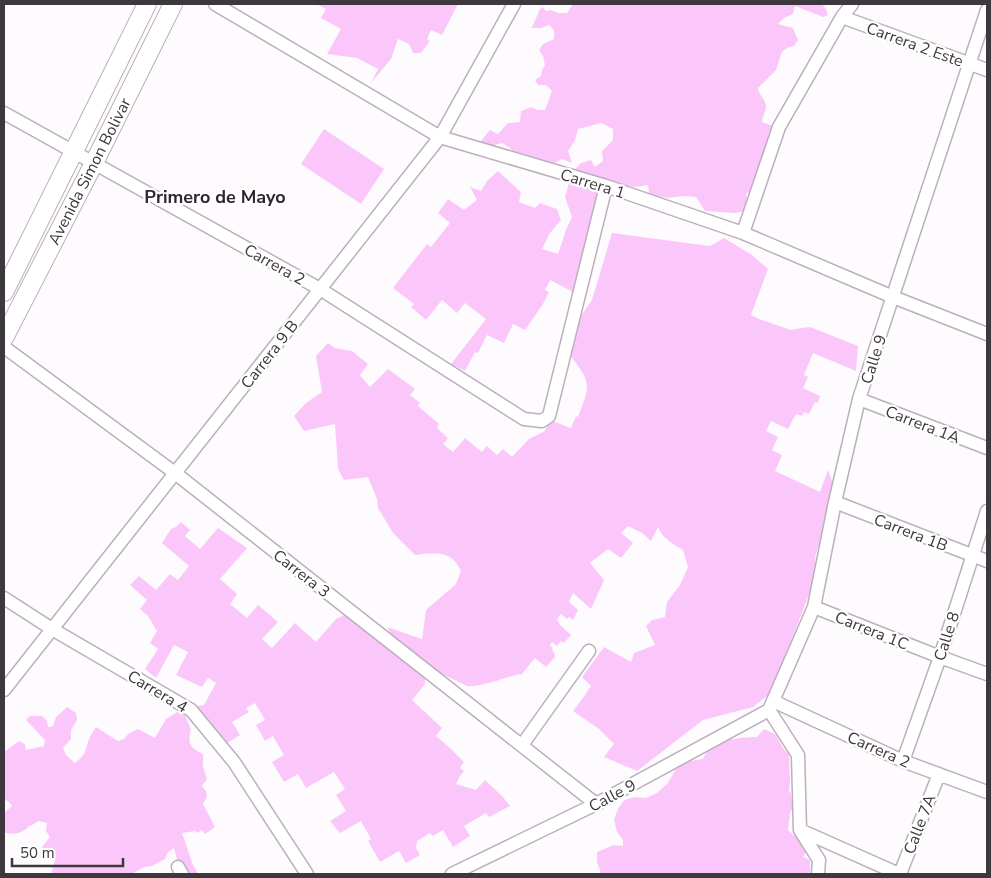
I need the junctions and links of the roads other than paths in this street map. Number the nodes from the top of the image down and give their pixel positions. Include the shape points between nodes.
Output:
1 (147, 4) edge
2 (173, 4) edge
3 (215, 4) edge
4 (514, 4) edge
5 (852, 4) edge
6 (987, 10) edge
7 (842, 17) junction
8 (970, 64) junction
9 (987, 70) edge
10 (4, 113) edge
11 (440, 137) junction
12 (73, 152) junction
13 (94, 163) junction
14 (606, 186) junction
15 (743, 233) junction
16 (320, 289) junction
17 (4, 292) edge
18 (893, 297) junction
19 (987, 334) edge
20 (4, 338) edge
21 (4, 347) edge
22 (860, 399) junction
23 (987, 448) edge
24 (175, 473) junction
25 (835, 502) junction
26 (987, 511) edge
27 (972, 556) junction
28 (987, 561) edge
29 (4, 598) edge
30 (814, 606) junction
31 (52, 629) junction
32 (589, 651) dead end
33 (940, 657) junction
34 (987, 674) edge
35 (4, 690) edge
36 (771, 706) junction
37 (522, 745) junction
38 (903, 761) junction
39 (939, 774) junction
40 (987, 792) edge
41 (596, 804) junction
42 (800, 830) junction
43 (307, 874) edge
44 (452, 874) edge
45 (818, 874) edge
46 (900, 874) edge

1 - 12 main road, Avenida Simon Bolivar
2 - 13 main road, Avenida Simon Bolivar
3 - 11 street, Carrera 1
4 - 11 street, Carrera 9 B
5 - 7 street
6 - 8 street, Calle 9
7 - 8 street, Carrera 2 Este
7 - 15 street via 779,128
8 - 9 street, Carrera 2 Este
8 - 18 street, Calle 9
10 - 12 street, Carrera 2
11 - 14 street, Carrera 1
11 - 16 street, Carrera 9 B
12 - 13 street, Carrera 2
12 - 17 main road, Avenida Simon Bolivar
13 - 16 street, Carrera 2
13 - 20 main road, Avenida Simon Bolivar
14 - 15 street, Carrera 1
14 - 16 street, Carrera 2 via 549,416 542,421 524,419
15 - 18 street, Carrera 1
16 - 24 street, Carrera 9 B
18 - 19 street, Carrera 1
18 - 22 street, Calle 9
21 - 24 street, Carrera 3
22 - 23 street, Carrera 1A
22 - 25 street, Calle 9
24 - 31 street, Carrera 9 B
24 - 37 street, Carrera 3
25 - 27 street, Carrera 1B
25 - 30 street, Calle 9
26 - 27 street, Calle 8
27 - 28 street, Carrera 1B
27 - 33 street, Calle 8
29 - 31 street, Carrera 4
30 - 33 street, Carrera 1C
30 - 36 street, Calle 9
31 - 35 street, Carrera 9 B
31 - 43 street, Carrera 4 via 191,710 234,762
32 - 37 street
33 - 34 street, Carrera 1C
33 - 38 street, Calle 8
36 - 38 street, Carrera 2
36 - 41 street, Calle 9
36 - 42 street via 798,755
37 - 41 street, Carrera 3
38 - 39 street, Carrera 2
39 - 40 street, Carrera 2
39 - 46 street, Calle 7A
41 - 44 street, Calle 9
42 - 45 street via 819,860
42 - 46 street

